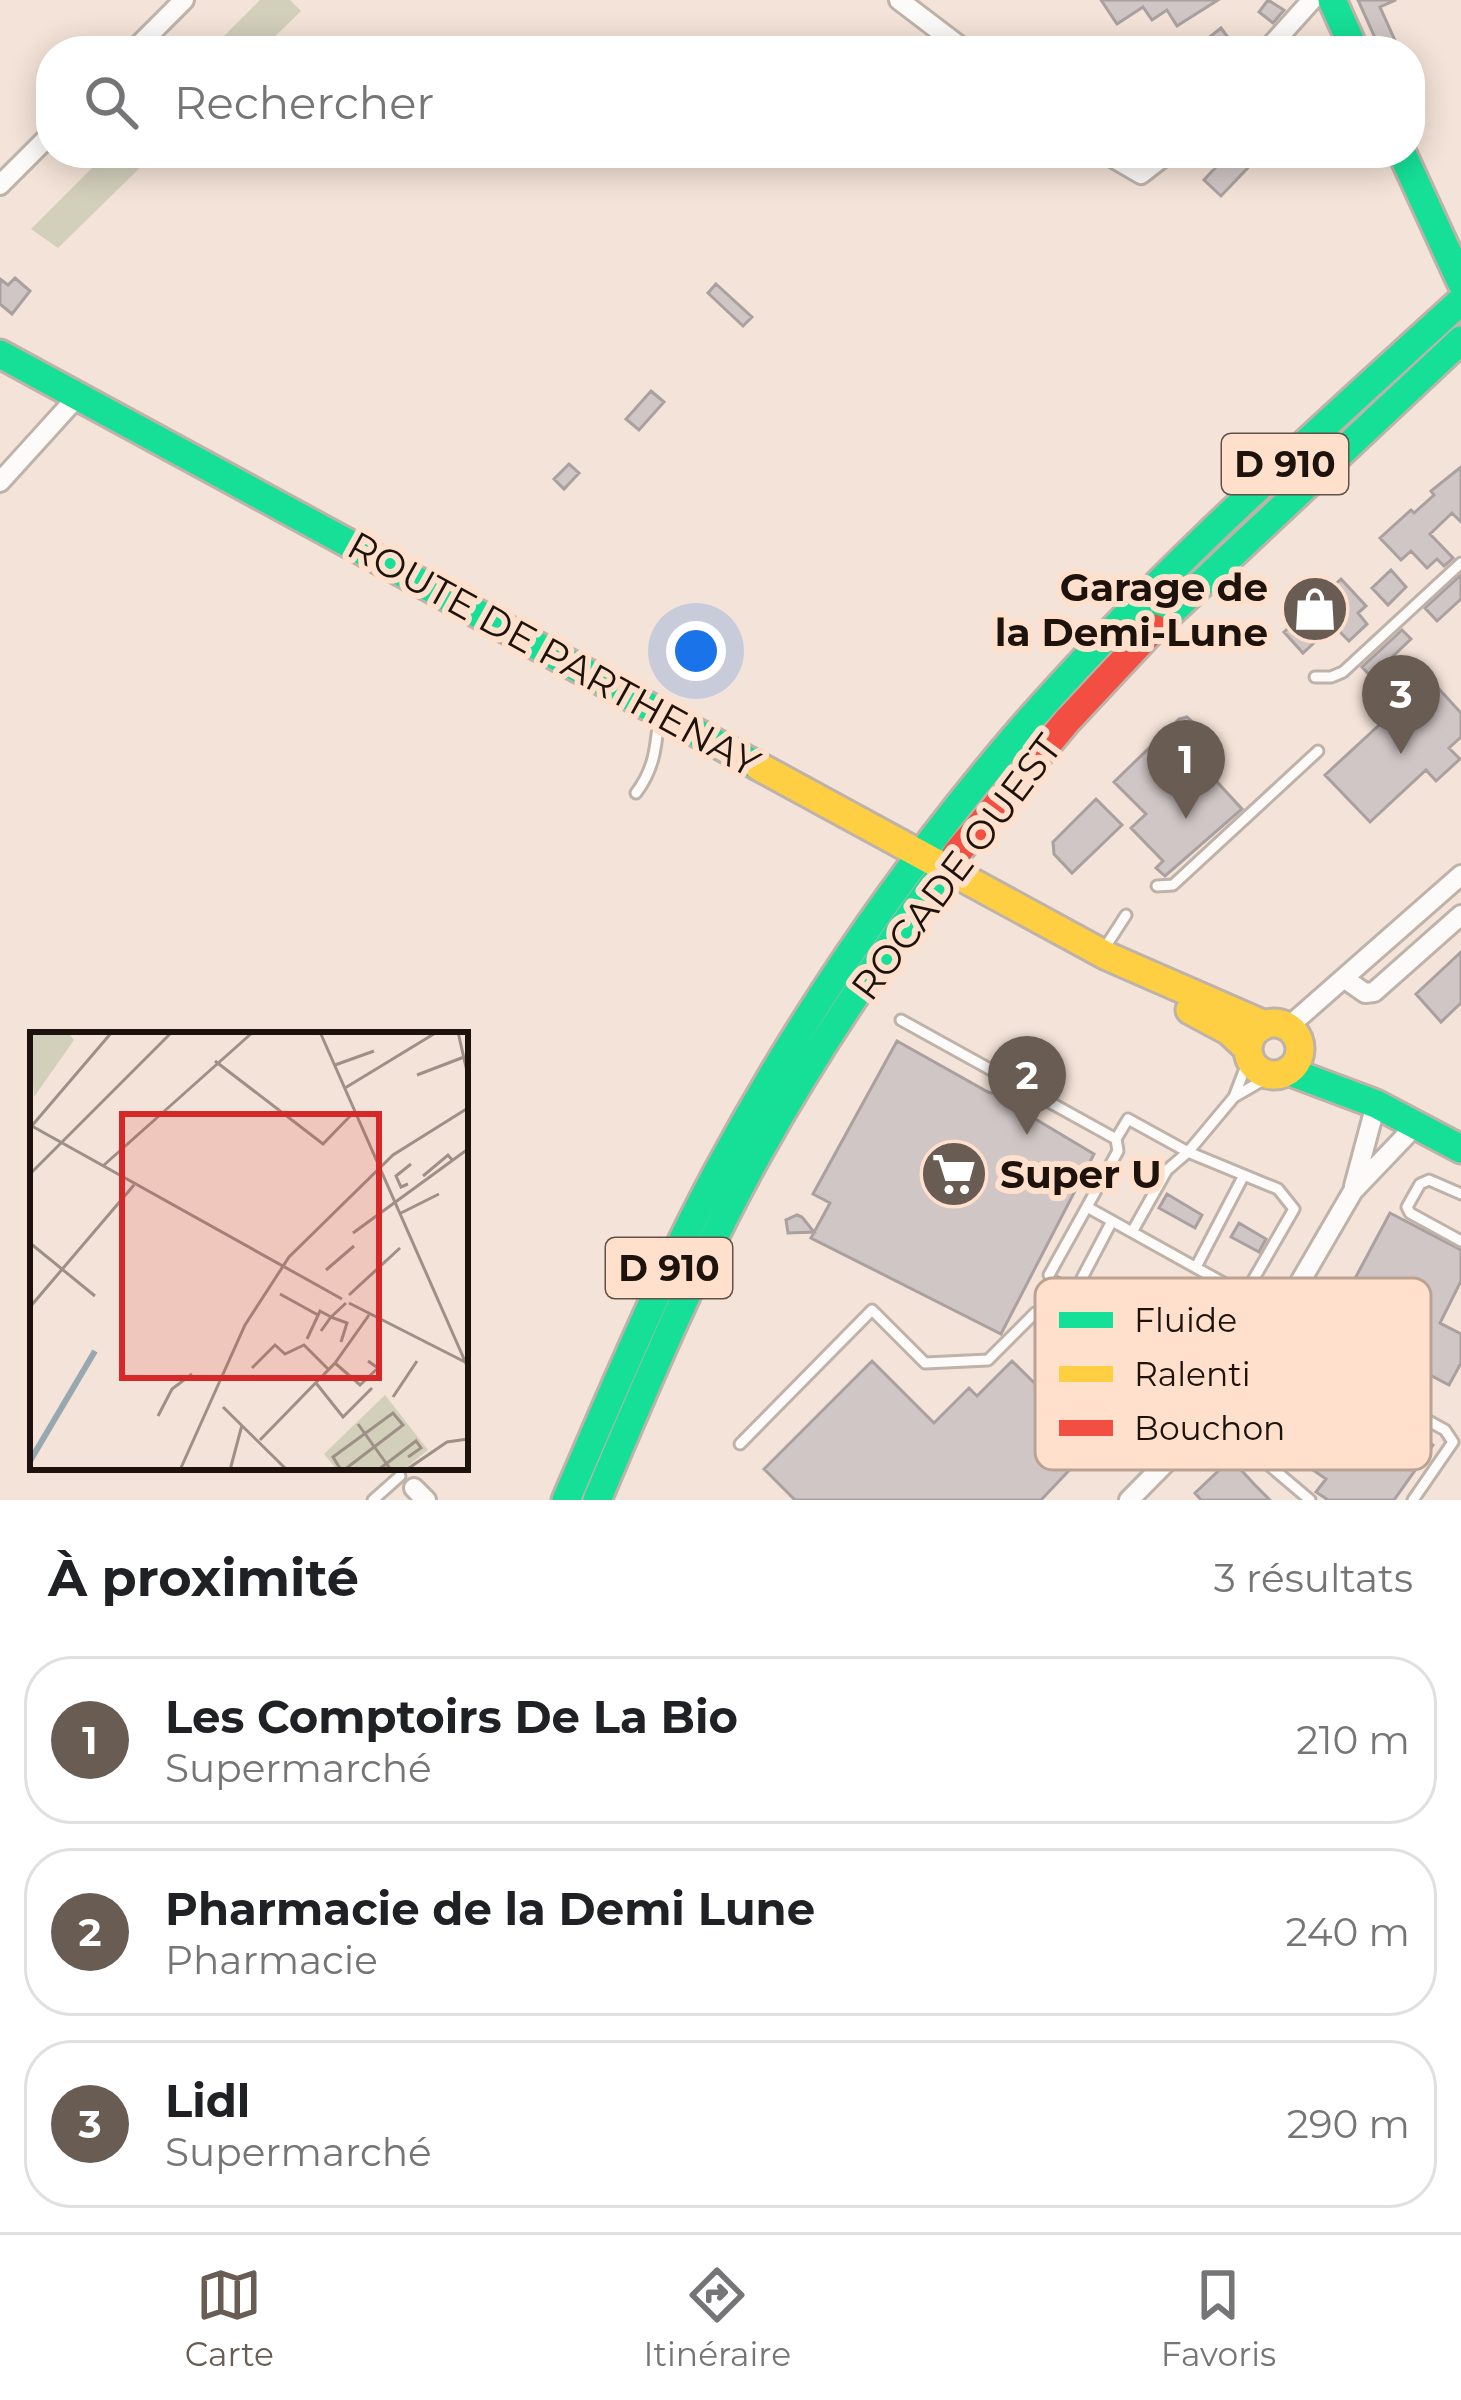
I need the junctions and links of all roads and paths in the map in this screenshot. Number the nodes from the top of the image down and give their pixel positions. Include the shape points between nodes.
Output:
1 (184, 0) edge
2 (899, 0) edge
3 (1312, 0) edge
4 (1332, 0) edge
5 (148, 36) edge
6 (946, 36) edge
7 (1280, 36) edge
8 (1348, 36) edge
9 (36, 149) edge
10 (1409, 168) edge
11 (0, 185) edge
12 (1461, 282) edge
13 (1461, 301) edge
14 (1461, 340) edge
15 (0, 354) edge
16 (78, 396) junction
17 (0, 482) edge
18 (1461, 563) edge
19 (1315, 677) dead end
20 (659, 710) junction
21 (1318, 751) dead end
22 (636, 793) dead end
23 (933, 862) junction
24 (1461, 875) edge
25 (1157, 886) dead end
26 (1126, 914) dead end
27 (1461, 914) edge
28 (1104, 955) junction
29 (1345, 980) junction
30 (901, 1020) dead end
31 (1273, 1050) junction
32 (1234, 1097) junction
33 (1376, 1104) junction
34 (1416, 1125) junction
35 (1117, 1139) junction
36 (1461, 1149) edge
37 (1188, 1153) junction
38 (1244, 1175) junction
39 (1353, 1191) junction
40 (1461, 1194) edge
41 (1087, 1207) junction
42 (1112, 1221) junction
43 (1132, 1232) junction
44 (1461, 1241) edge
45 (1196, 1267) junction
46 (1049, 1275) dead end
47 (1082, 1277) dead end
48 (1216, 1278) edge
49 (1253, 1278) edge
50 (1304, 1278) edge
51 (1035, 1313) edge
52 (1431, 1422) edge
53 (740, 1444) dead end
54 (1159, 1470) edge
55 (1274, 1470) edge
56 (413, 1488) edge
57 (373, 1500) edge
58 (566, 1500) edge
59 (597, 1500) edge
60 (1129, 1500) edge
61 (1310, 1500) edge
62 (1413, 1500) edge

1 - 5 street
2 - 6 street
3 - 7 street
4 - 8 main road
9 - 11 street
10 - 12 main road
13 - 23 main road, D 910 via 1064,682
14 - 23 main road, ROCADE OUEST / D 910 via 1236,548
15 - 16 main road, ROUTE DE PARTHENAY
16 - 17 street
16 - 20 main road, ROUTE DE PARTHENAY
18 - 19 lane via 1343,672
20 - 22 lane via 655,758
20 - 23 main road, ROUTE DE PARTHENAY
21 - 25 lane via 1173,885
23 - 28 main road, ROUTE DE PARTHENAY
23 - 58 main road, ROCADE OUEST / D 910 via 819,1003 721,1167
23 - 59 main road, ROCADE OUEST / D 910 via 761,1148
24 - 29 street
26 - 28 lane
27 - 29 street via 1373,992
28 - 31 main road, ROUTE DE PARTHENAY via 1132,980
29 - 31 street
30 - 35 lane
31 - 32 lane
31 - 32 lane
31 - 33 main road, ROUTE DE PARTHENAY
32 - 37 lane
33 - 34 main road, ROUTE DE PARTHENAY
33 - 39 street
34 - 36 main road, ROUTE DE PARTHENAY
34 - 39 street
35 - 37 lane via 1128,1119
35 - 41 lane
37 - 38 lane
37 - 43 lane via 1167,1170
38 - 45 lane
38 - 49 lane via 1278,1189 1294,1209
39 - 50 street
40 - 44 lane via 1429,1180 1407,1207
41 - 42 lane
41 - 46 lane
42 - 43 lane
42 - 47 lane
43 - 45 lane
45 - 48 lane
51 - 53 lane via 988,1360 926,1363 872,1310
52 - 62 lane via 1453,1442
54 - 60 street
55 - 61 lane
56 - 57 lane

